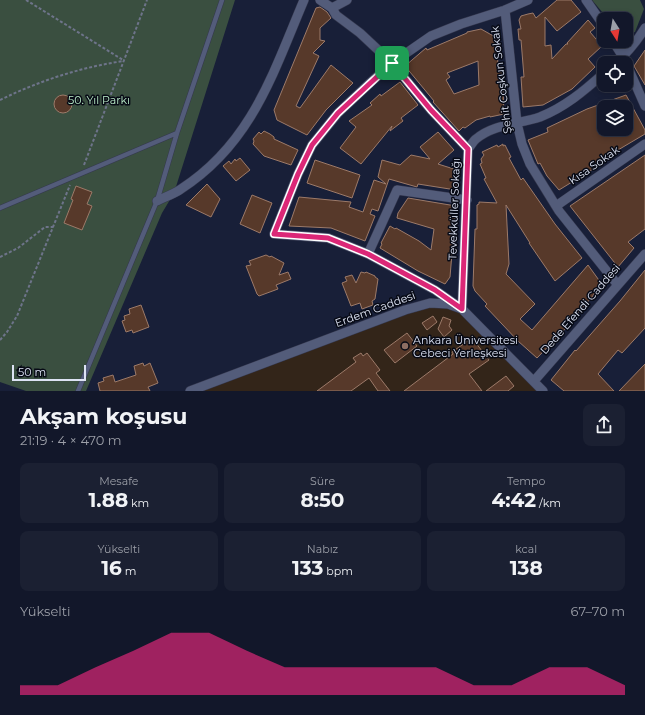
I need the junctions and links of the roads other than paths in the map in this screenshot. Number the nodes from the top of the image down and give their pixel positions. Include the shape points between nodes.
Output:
1 (222, 0) edge
2 (304, 0) edge
3 (320, 0) edge
4 (347, 0) edge
5 (528, 0) edge
6 (586, 0) edge
7 (332, 8) junction
8 (505, 10) junction
9 (597, 16) edge
10 (645, 28) edge
11 (628, 56) edge
12 (392, 63) junction
13 (597, 79) edge
14 (633, 79) edge
15 (645, 106) edge
16 (516, 123) junction
17 (177, 133) junction
18 (645, 144) edge
19 (468, 149) junction
20 (467, 200) junction
21 (157, 201) junction
22 (556, 206) junction
23 (0, 208) edge
24 (368, 254) junction
25 (645, 254) edge
26 (617, 284) junction
27 (462, 309) junction
28 (534, 381) junction
29 (78, 391) edge
30 (190, 391) edge
31 (543, 391) edge

1 - 17 lane
2 - 21 street via 272,79 235,140 207,169 181,189
3 - 7 street
4 - 7 street
5 - 8 street
6 - 9 street
7 - 12 street via 336,15
8 - 12 street via 432,36
8 - 16 street, Şehit Coşkun Sokak
10 - 11 street
12 - 19 street
12 - 24 street via 338,113 312,145 274,234 328,238
13 - 16 street, Tevekküller Sokağı via 563,106 539,117
14 - 15 street
16 - 19 street, Tevekküller Sokağı via 488,132 476,139
16 - 22 street, Şehit Coşkun Sokak via 530,164
17 - 21 lane
17 - 23 lane
18 - 22 street, Kısa Sokak
19 - 20 street, Tevekküller Sokağı
20 - 24 street via 397,190
20 - 27 street, Tevekküller Sokağı
21 - 29 lane
22 - 26 street, Şehit Coşkun Sokak
24 - 27 street via 435,290
25 - 26 street, Dede Efendi Caddesi
26 - 28 street, Dede Efendi Caddesi
27 - 28 street, Erdem Caddesi
27 - 30 street, Erdem Caddesi via 448,304 430,303 405,310
28 - 31 street, Erdem Caddesi

